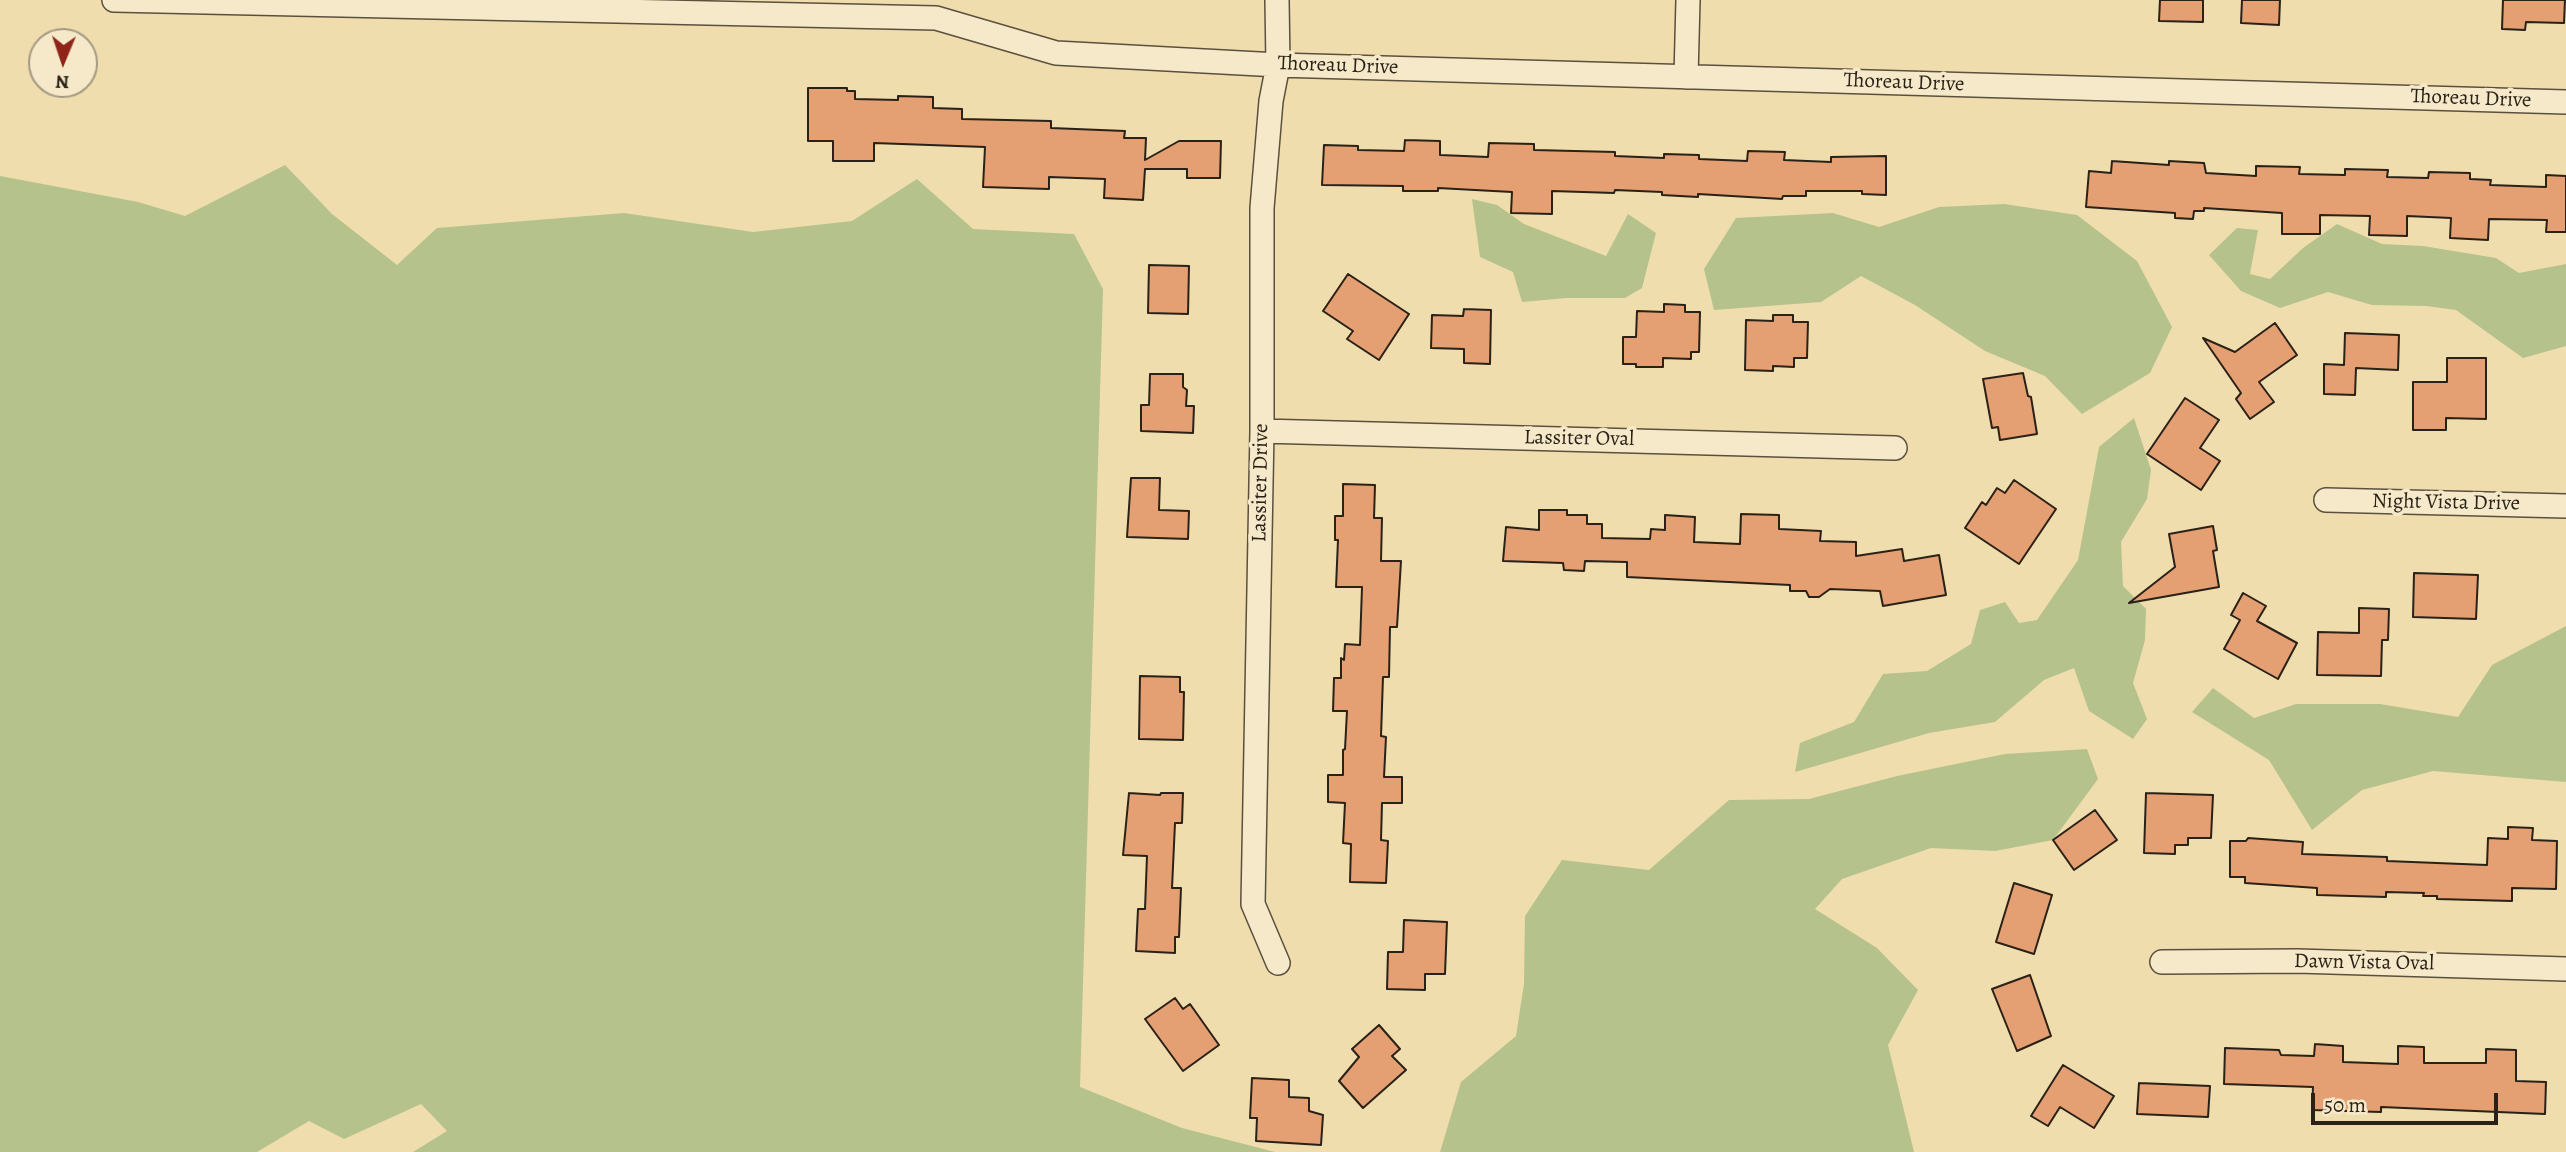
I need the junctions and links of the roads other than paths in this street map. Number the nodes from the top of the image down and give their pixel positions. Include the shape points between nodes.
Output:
1 (114, 0) edge
2 (1277, 0) edge
3 (1688, 0) edge
4 (1278, 65) junction
5 (1686, 77) junction
6 (2566, 102) edge
7 (1262, 431) junction
8 (1895, 448) dead end
9 (2326, 500) dead end
10 (2566, 506) edge
11 (2162, 962) dead end
12 (1278, 963) dead end
13 (2566, 969) edge

1 - 4 street, Thoreau Drive via 936,18 1056,53
2 - 4 street, Lassiter Drive
3 - 5 street
4 - 5 street, Thoreau Drive
4 - 7 street, Lassiter Drive via 1262,208
5 - 6 street, Thoreau Drive
7 - 8 street, Lassiter Oval
7 - 12 street, Lassiter Drive via 1253,904
9 - 10 street, Night Vista Drive
11 - 13 street, Dawn Vista Oval

